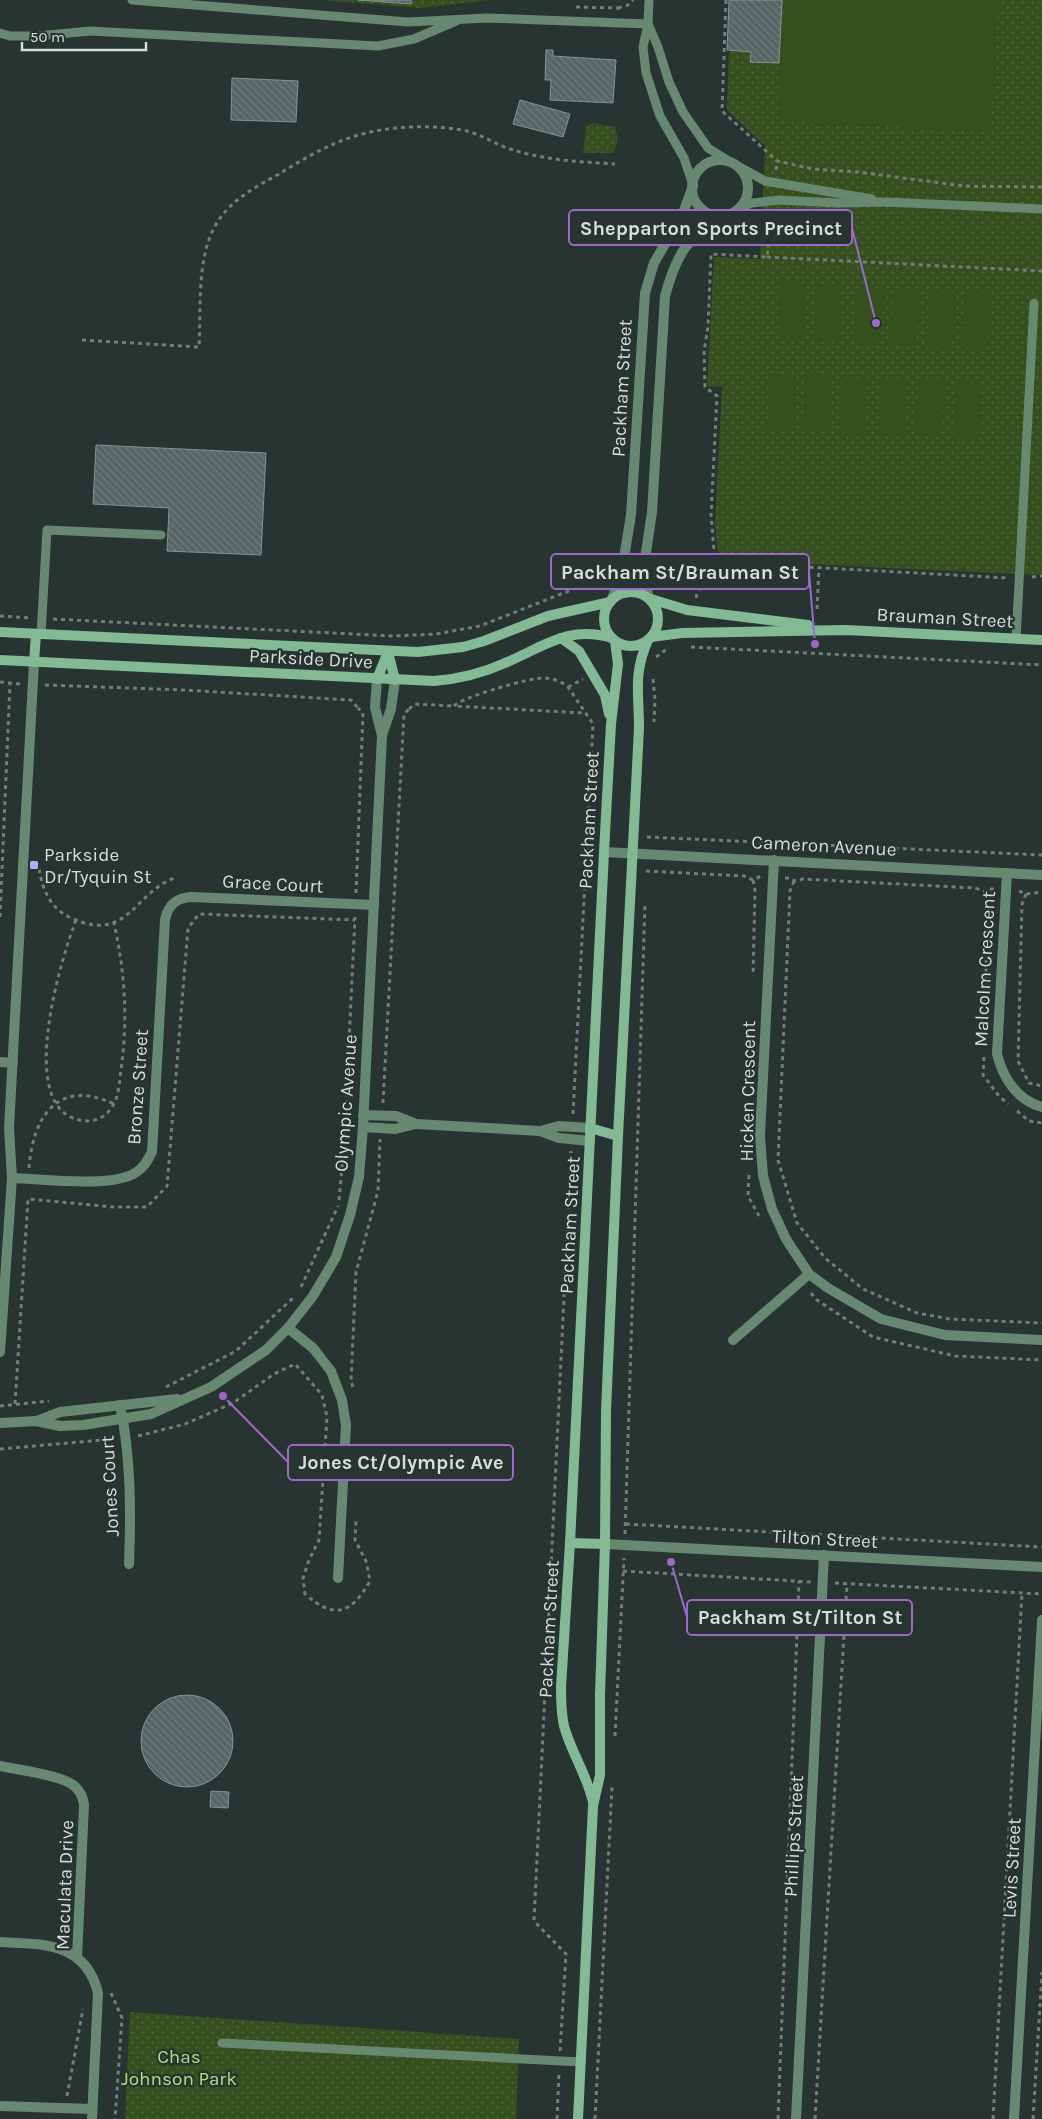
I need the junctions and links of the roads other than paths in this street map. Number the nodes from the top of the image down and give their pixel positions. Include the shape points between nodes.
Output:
1 (132, 0) edge
2 (649, 0) edge
3 (469, 18) junction
4 (648, 24) junction
5 (0, 33) edge
6 (734, 164) junction
7 (693, 185) junction
8 (887, 202) junction
9 (1042, 209) edge
10 (733, 212) junction
11 (1034, 303) dead end
12 (161, 535) dead end
13 (649, 598) junction
14 (610, 601) junction
15 (748, 616) junction
16 (846, 630) junction
17 (747, 631) junction
18 (0, 632) edge
19 (38, 634) junction
20 (561, 638) junction
21 (613, 639) junction
22 (650, 639) junction
23 (1016, 639) junction
24 (1042, 640) edge
25 (388, 652) junction
26 (0, 660) edge
27 (34, 662) junction
28 (377, 679) junction
29 (395, 680) junction
30 (611, 724) junction
31 (382, 736) junction
32 (604, 852) junction
33 (633, 853) junction
34 (774, 860) junction
35 (1007, 873) junction
36 (1042, 875) edge
37 (172, 903) joint
38 (374, 906) junction
39 (0, 1062) edge
40 (13, 1063) junction
41 (1042, 1107) edge
42 (363, 1114) junction
43 (416, 1124) junction
44 (363, 1127) junction
45 (590, 1128) junction
46 (540, 1131) junction
47 (618, 1136) junction
48 (590, 1141) junction
49 (12, 1178) junction
50 (809, 1274) junction
51 (288, 1328) junction
52 (733, 1340) dead end
53 (1042, 1340) edge
54 (0, 1352) edge
55 (184, 1398) junction
56 (120, 1405) junction
57 (123, 1419) junction
58 (36, 1421) junction
59 (0, 1424) edge
60 (570, 1543) junction
61 (605, 1544) junction
62 (824, 1555) junction
63 (129, 1564) dead end
64 (1042, 1567) edge
65 (338, 1578) dead end
66 (1042, 1620) edge
67 (0, 1766) edge
68 (593, 1806) junction
69 (0, 1942) edge
70 (76, 1957) junction
71 (222, 2043) dead end
72 (581, 2062) junction
73 (0, 2106) edge
74 (92, 2114) edge
75 (578, 2119) edge
76 (796, 2119) edge
77 (1014, 2119) edge

1 - 3 lane via 374,20 426,22
2 - 4 lane
3 - 4 lane
3 - 5 lane via 414,39 378,46 90,30 38,36
4 - 6 lane via 683,112 708,148
4 - 7 lane via 643,47 648,80 660,116 684,158
6 - 7 street, Packham Street via 716,161 707,164 699,171
6 - 8 lane via 758,178 775,183
6 - 10 street via 746,176 748,190 743,204
7 - 10 street via 695,199 704,210 716,215
7 - 14 street, Packham Street via 683,213 657,256 645,293 632,515 621,576
8 - 9 lane
8 - 10 lane via 775,200 752,203
10 - 13 street, Packham Street via 693,236 675,266 665,296 652,512 644,572
11 - 23 lane
12 - 19 lane via 47,530 42,619
13 - 14 street via 630,592
13 - 15 street, Brauman Street via 687,610
13 - 22 street via 659,618
14 - 21 street via 604,619
14 - 25 street, Parkside Drive via 548,616 463,647
15 - 16 street, Brauman Street
15 - 17 street
16 - 17 street, Brauman Street
16 - 23 street, Brauman Street
17 - 22 street, Brauman Street via 682,632
18 - 19 street, Parkside Drive
19 - 25 street, Parkside Drive
19 - 27 street
20 - 21 street, Parkside Drive via 584,633
20 - 29 street, Parkside Drive via 505,664 463,677 434,681
20 - 30 street via 576,648 600,685
21 - 22 street via 632,646
21 - 30 street, Packham Street via 617,670
22 - 33 street, Packham Street via 638,671 639,728
23 - 24 street, Brauman Street
25 - 28 street
25 - 29 street
26 - 27 street, Parkside Drive
27 - 28 street, Parkside Drive
27 - 40 street
28 - 29 street, Parkside Drive
28 - 31 street, Olympic Avenue via 375,702
29 - 31 street, Olympic Avenue
30 - 32 street, Packham Street
31 - 38 street, Olympic Avenue
32 - 33 street, Cameron Avenue
32 - 45 street, Packham Street
33 - 34 street, Cameron Avenue
33 - 47 street, Packham Street
34 - 35 street, Cameron Avenue
34 - 50 street, Hicken Crescent via 760,1136 763,1176 772,1208 786,1239
35 - 36 street, Cameron Avenue
35 - 41 street, Malcolm Crescent via 997,1054 1000,1068 1014,1089
37 - 38 street, Grace Court via 191,897
37 - 49 street, Bronze Street via 164,920 152,1152 144,1166 134,1174 113,1180
38 - 42 street, Olympic Avenue
39 - 40 street
40 - 49 street via 9,1128
42 - 43 street via 396,1116
42 - 44 street, Olympic Avenue
43 - 44 street via 394,1129
43 - 46 street
44 - 51 street, Olympic Avenue via 359,1177 336,1258 313,1296
45 - 46 street via 559,1126
45 - 47 street
45 - 48 street, Packham Street
46 - 48 street via 559,1138
47 - 48 street
47 - 61 street, Packham Street via 606,1411
48 - 60 street, Packham Street
49 - 54 street
50 - 52 street
50 - 53 street, Hicken Crescent via 881,1319 945,1335
51 - 55 street, Olympic Avenue via 266,1350 240,1368 211,1387
51 - 65 street via 313,1348 331,1372 342,1400 346,1425
55 - 56 street, Olympic Avenue
55 - 57 street, Olympic Avenue via 151,1414
56 - 57 street, Jones Court
56 - 58 street, Olympic Avenue via 60,1412
57 - 58 street, Olympic Avenue via 60,1426
57 - 63 street, Jones Court via 128,1457
58 - 59 street, Olympic Avenue
60 - 61 street
60 - 68 street, Packham Street via 561,1709
61 - 62 street, Tilton Street
61 - 68 street, Packham Street via 600,1775
62 - 64 street, Tilton Street
62 - 76 street, Phillips Street
66 - 77 street, Levis Street
67 - 70 street, Maculata Drive via 64,1780 75,1786 82,1796
68 - 72 street, Packham Street
69 - 70 street via 51,1945
70 - 74 street, Maculata Drive via 94,1980 98,1993
71 - 72 lane
72 - 75 street, Packham Street
73 - 74 street

